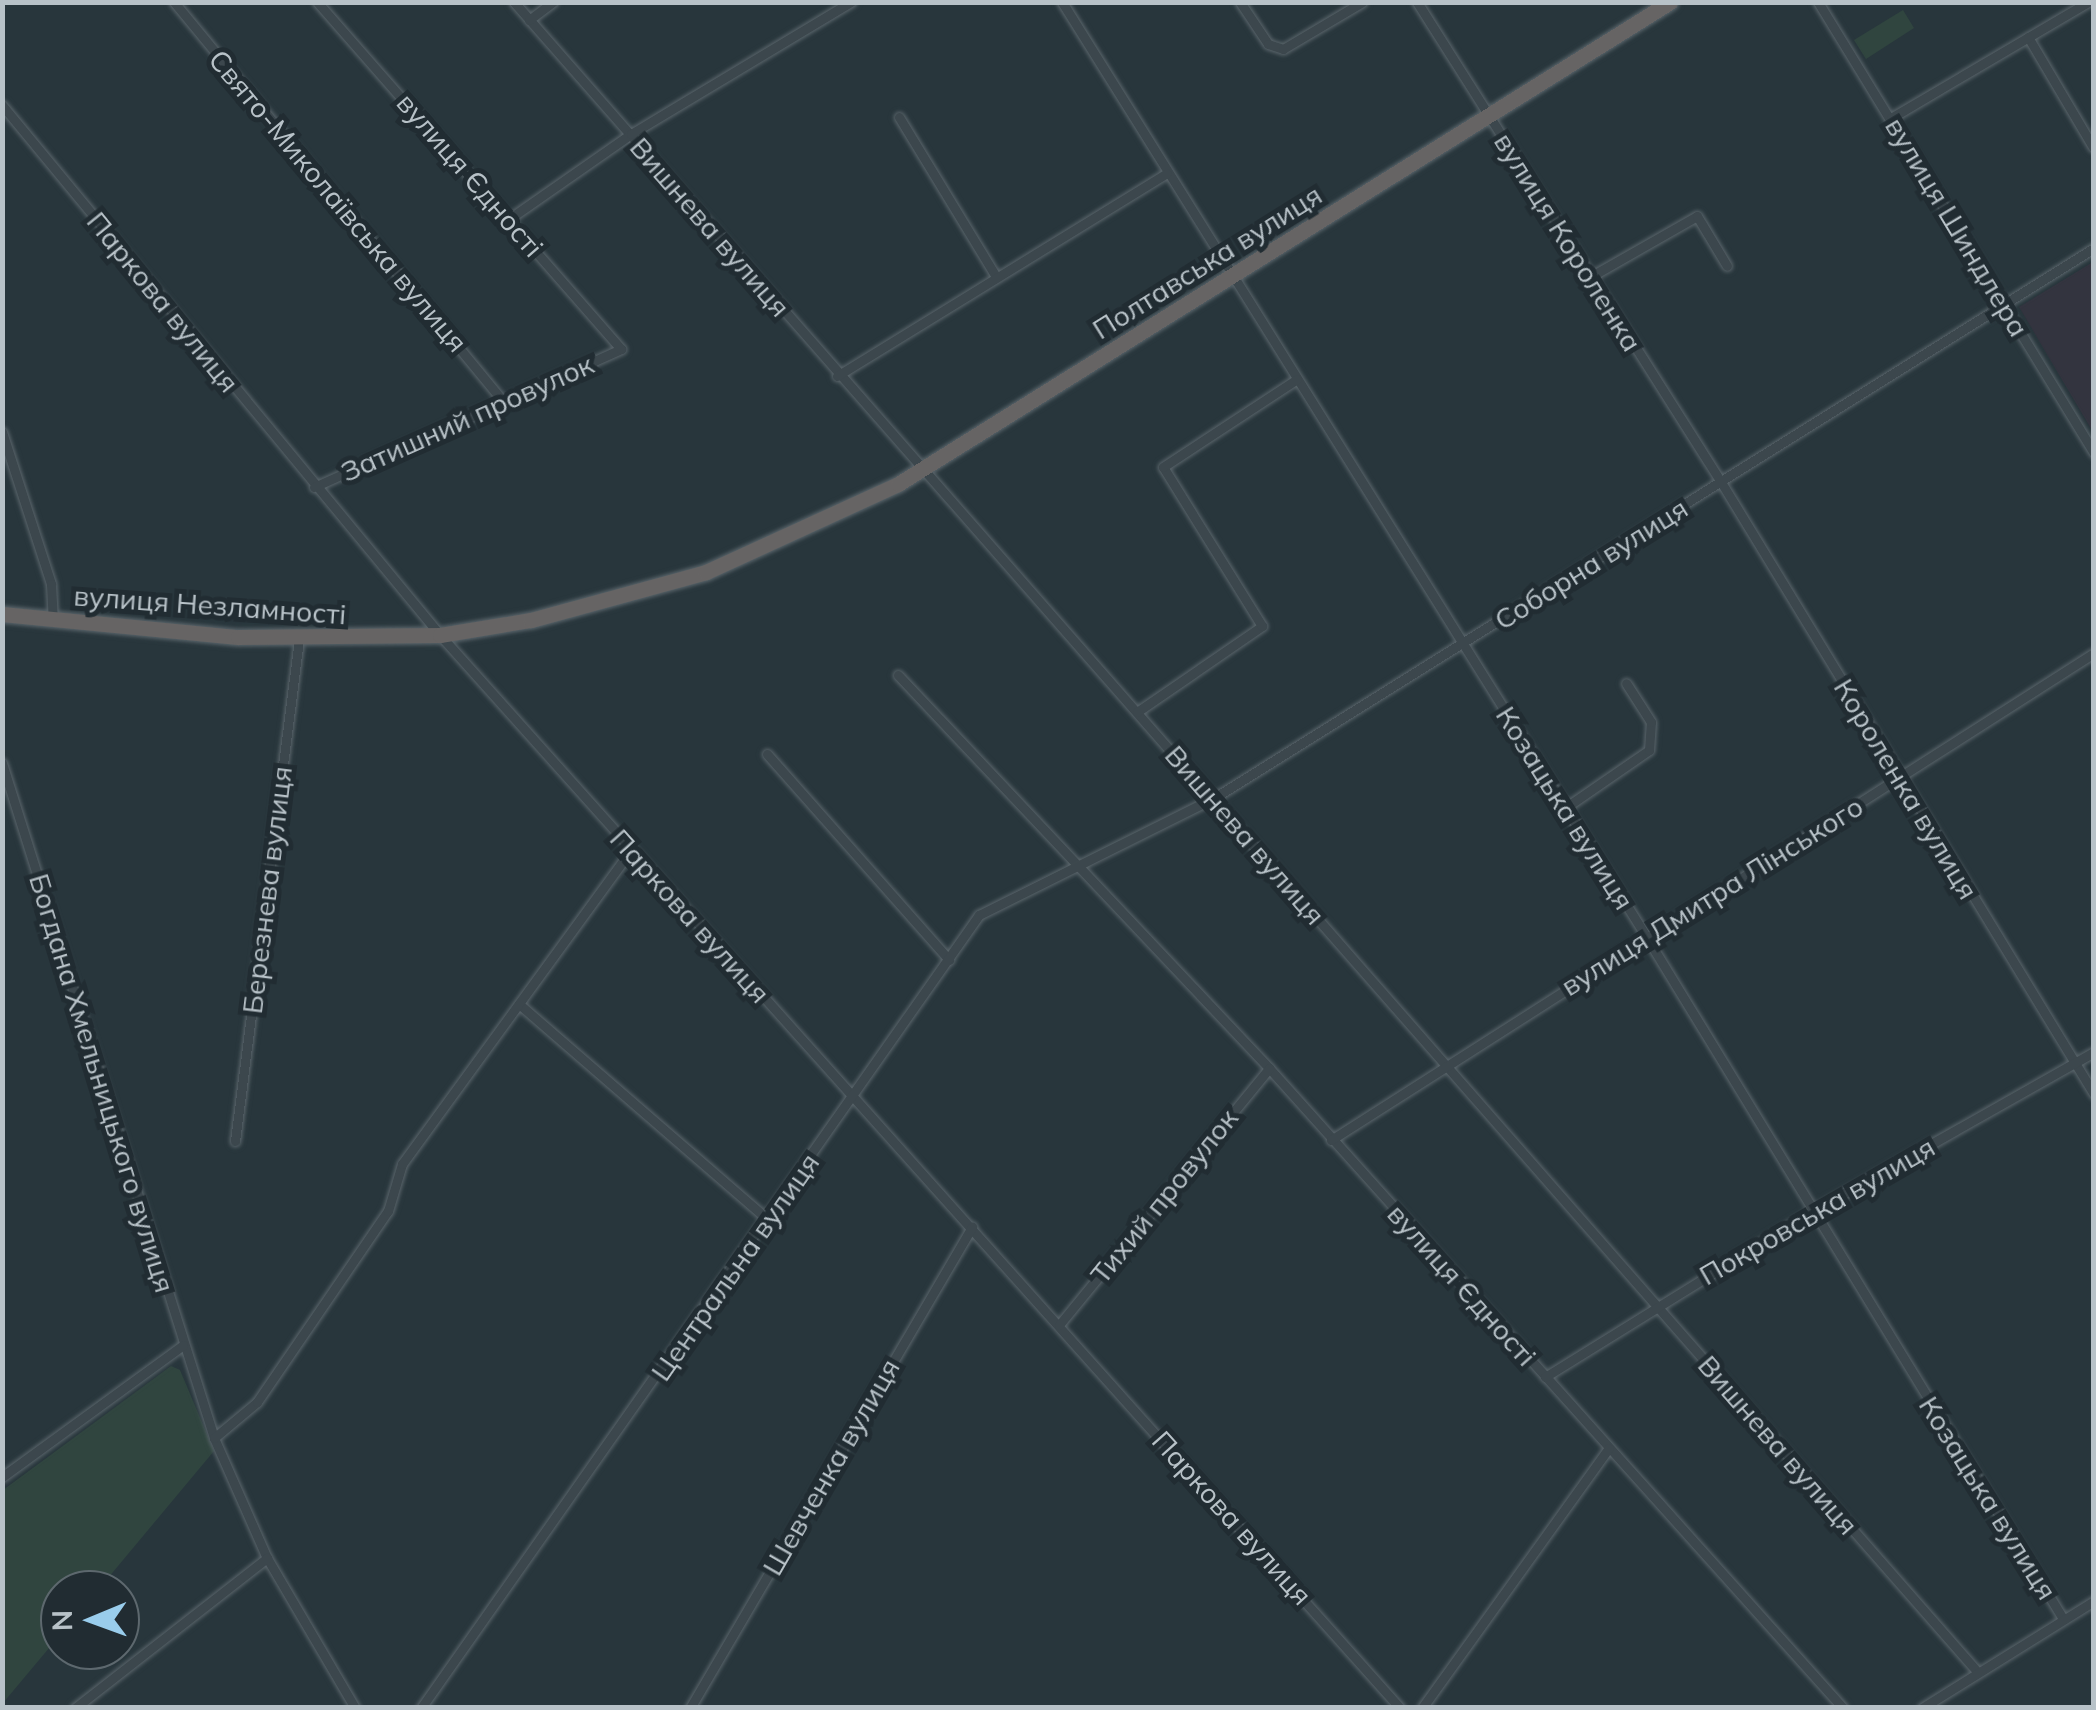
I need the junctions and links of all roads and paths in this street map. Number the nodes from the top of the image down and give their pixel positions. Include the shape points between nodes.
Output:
1 (174, 2) edge
2 (317, 2) edge
3 (514, 2) edge
4 (553, 2) edge
5 (851, 2) edge
6 (1062, 2) edge
7 (1240, 2) edge
8 (1362, 2) edge
9 (1417, 2) edge
10 (1670, 2) edge
11 (1818, 2) edge
12 (2088, 2) edge
13 (529, 20) junction
14 (2028, 37) junction
15 (2, 105) edge
16 (1488, 114) junction
17 (899, 117) dead end
18 (1891, 118) junction
19 (630, 134) junction
20 (2093, 147) edge
21 (1167, 174) junction
22 (509, 220) junction
23 (2094, 248) edge
24 (1727, 266) dead end
25 (995, 275) junction
26 (1232, 276) junction
27 (1590, 278) junction
28 (2003, 302) junction
29 (621, 349) joint
30 (838, 376) junction
31 (1297, 379) junction
32 (502, 400) junction
33 (2, 432) edge
34 (2094, 453) edge
35 (918, 471) junction
36 (1721, 482) junction
37 (314, 488) junction
38 (763, 550) joint
39 (2, 614) edge
40 (53, 620) junction
41 (440, 636) junction
42 (299, 639) junction
43 (1463, 645) junction
44 (2094, 652) edge
45 (898, 675) dead end
46 (1626, 683) dead end
47 (1136, 712) junction
48 (767, 754) dead end
49 (2, 763) edge
50 (1899, 778) junction
51 (1214, 798) junction
52 (1566, 808) junction
53 (631, 850) junction
54 (1080, 863) junction
55 (1647, 938) junction
56 (949, 960) junction
57 (519, 1004) junction
58 (2094, 1052) edge
59 (1444, 1062) junction
60 (2074, 1063) junction
61 (1268, 1068) junction
62 (2094, 1094) edge
63 (854, 1100) junction
64 (1331, 1140) junction
65 (235, 1141) dead end
66 (1811, 1212) junction
67 (768, 1220) junction
68 (972, 1226) junction
69 (1657, 1306) junction
70 (1058, 1324) junction
71 (183, 1345) junction
72 (1545, 1377) junction
73 (214, 1438) junction
74 (1609, 1448) junction
75 (2, 1477) edge
76 (267, 1558) junction
77 (2094, 1600) edge
78 (2062, 1618) junction
79 (1975, 1669) junction
80 (76, 1708) edge
81 (355, 1708) edge
82 (421, 1708) edge
83 (690, 1708) edge
84 (1400, 1708) edge
85 (1422, 1708) edge
86 (1844, 1708) edge
87 (1922, 1708) edge

1 - 32 street, Свято-Миколаївська вулиця
2 - 22 street, вулиця Єдності
3 - 13 street, Вишнева вулиця
4 - 13 street
5 - 19 street
6 - 21 street, Козацька вулиця
7 - 8 street via 1268,44 1282,48
9 - 16 street, вулиця Короленка
10 - 16 highway, Полтавська вулиця
11 - 18 street, вулиця Шиндлера
12 - 14 street
13 - 19 street, Вишнева вулиця
14 - 18 street
14 - 20 street
15 - 37 street, Паркова вулиця
16 - 26 highway, Полтавська вулиця
16 - 27 street, вулиця Короленка
17 - 25 street
18 - 28 street, вулиця Шиндлера
19 - 22 street
19 - 30 street, Вишнева вулиця
21 - 25 street
21 - 26 street, Козацька вулиця
22 - 29 street, вулиця Єдності
23 - 28 street, Соборна вулиця
24 - 27 street via 1698,216
25 - 30 street
26 - 31 street, Козацька вулиця
26 - 35 highway, Полтавська вулиця
27 - 36 street, вулиця Короленка
28 - 34 street, вулиця Шиндлера
28 - 36 street, Соборна вулиця
29 - 32 street, Затишний провулок
30 - 35 street, Вишнева вулиця
31 - 43 street, Козацька вулиця
31 - 47 street via 1163,466 1262,626
32 - 37 street, Затишний провулок
33 - 40 street via 51,584
35 - 38 highway, Полтавська вулиця
35 - 47 street, Вишнева вулиця
36 - 43 street, Соборна вулиця
36 - 50 street, Короленка вулиця
37 - 41 street, Паркова вулиця
38 - 41 highway, вулиця Незламності via 589,607
39 - 40 highway, вулиця Незламності
40 - 42 highway, вулиця Незламності
41 - 42 highway, вулиця Незламності
41 - 53 street, Паркова вулиця
42 - 65 street, Березнева вулиця
43 - 51 street, Соборна вулиця
43 - 52 street, Козацька вулиця
44 - 50 street, вулиця Дмитра Лінського
45 - 54 street, вулиця Єдності
46 - 52 street via 1651,722 1650,750
47 - 51 street, Вишнева вулиця
48 - 56 street
49 - 71 street, Богдана Хмельницького вулиця
50 - 55 street, вулиця Дмитра Лінського
50 - 60 street, Короленка вулиця
51 - 54 street, Соборна вулиця
51 - 59 street, Вишнева вулиця
52 - 55 street, Козацька вулиця
53 - 57 street
53 - 63 street, Паркова вулиця
54 - 56 street, Центральна вулиця via 979,915
54 - 61 street, вулиця Єдності
55 - 59 street, вулиця Дмитра Лінського
55 - 66 street, Козацька вулиця
56 - 63 street, Центральна вулиця
57 - 67 street
57 - 73 street via 402,1164 388,1211 257,1402
58 - 60 street, Покровська вулиця
59 - 64 street, вулиця Дмитра Лінського
59 - 69 street, Вишнева вулиця
60 - 62 street, Короленка вулиця
60 - 66 street, Покровська вулиця
61 - 64 street, вулиця Єдності
61 - 70 street, Тихий провулок
63 - 67 street, Центральна вулиця
63 - 68 street, Паркова вулиця
64 - 72 street, вулиця Єдності
66 - 69 street, Покровська вулиця
66 - 78 street, Козацька вулиця
67 - 82 street, Центральна вулиця
68 - 70 street, Паркова вулиця
68 - 83 street, Шевченка вулиця
69 - 72 street, Покровська вулиця
69 - 79 street, Вишнева вулиця
70 - 84 street, Паркова вулиця
71 - 73 street, Богдана Хмельницького вулиця
71 - 75 street
72 - 74 street, вулиця Єдності
73 - 76 street, Богдана Хмельницького вулиця
74 - 85 street
74 - 86 street, вулиця Єдності
76 - 80 street
76 - 81 street, Богдана Хмельницького вулиця
77 - 78 street
78 - 79 street
79 - 87 street

